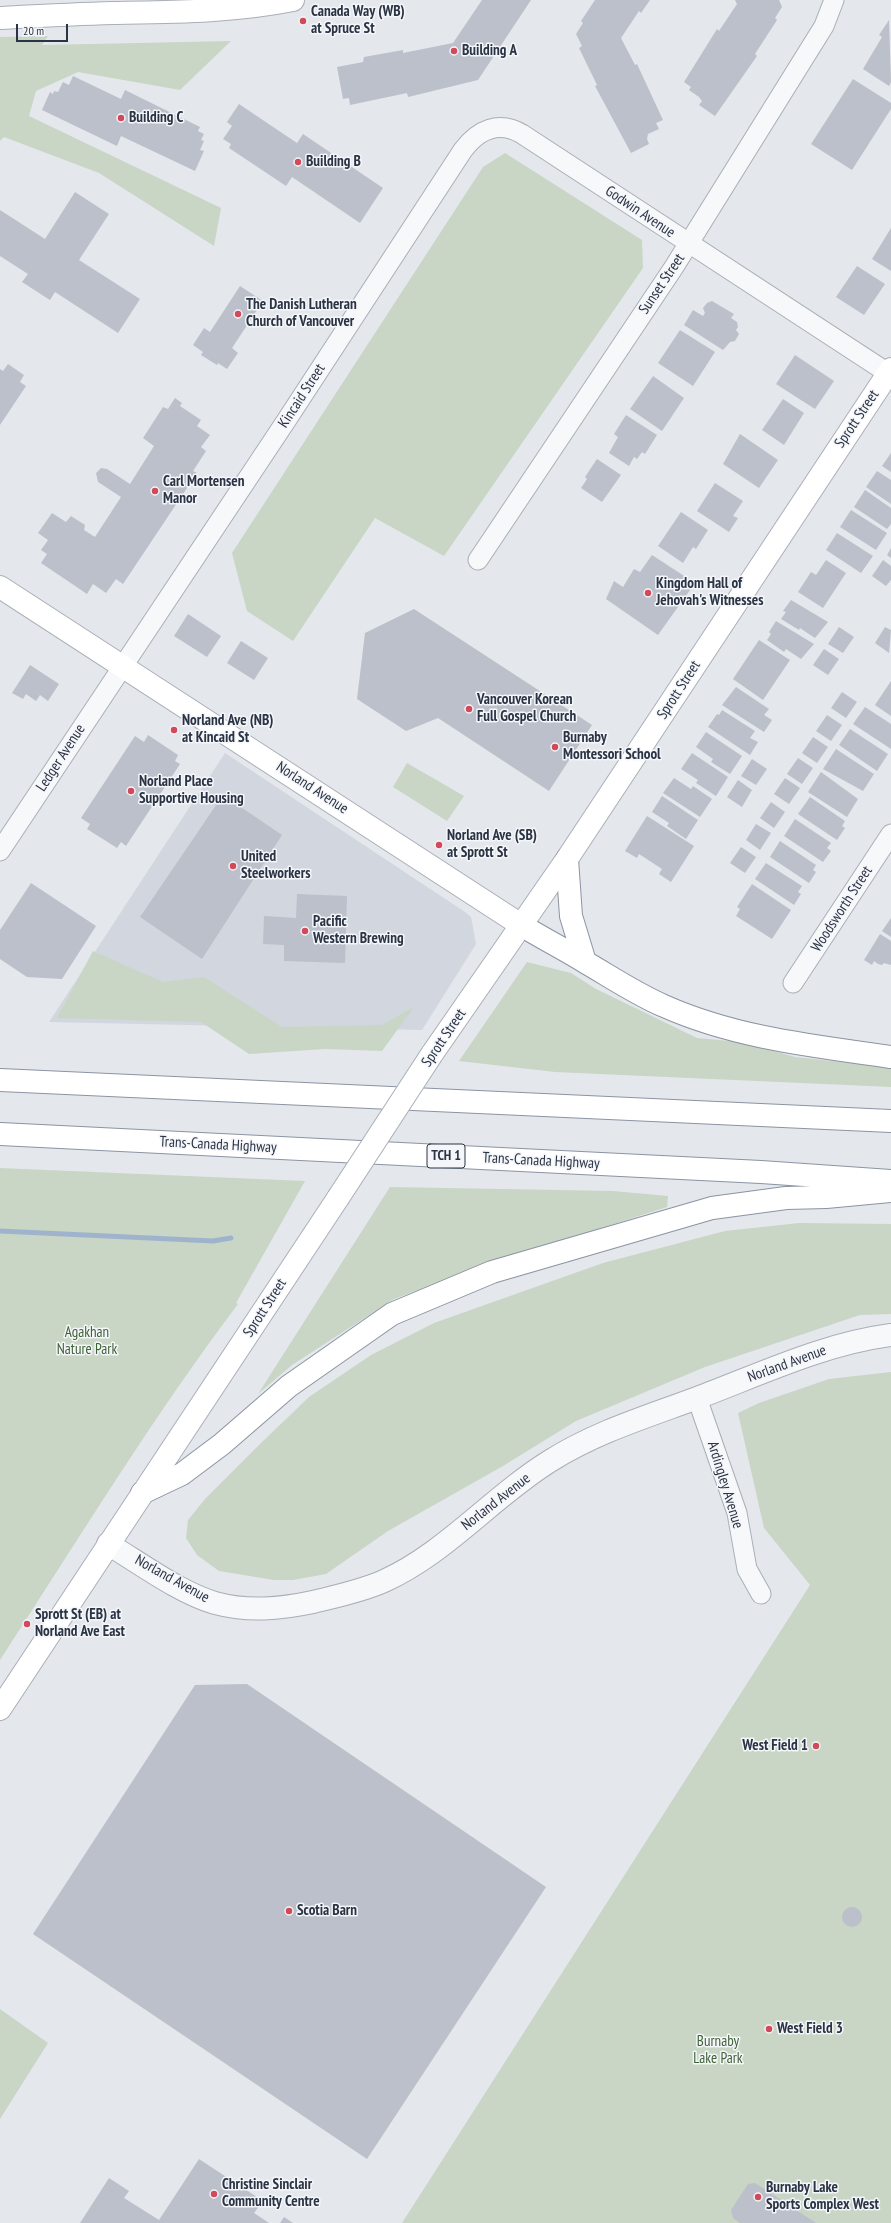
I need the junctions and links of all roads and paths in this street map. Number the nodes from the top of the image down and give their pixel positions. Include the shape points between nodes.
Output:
1 (293, 0) edge
2 (834, 0) edge
3 (77, 7) edge
4 (102, 7) edge
5 (0, 18) edge
6 (486, 130) joint
7 (688, 244) junction
8 (890, 373) edge
9 (478, 560) dead end
10 (0, 587) edge
11 (122, 666) junction
12 (891, 834) edge
13 (0, 851) edge
14 (567, 859) junction
15 (521, 925) junction
16 (585, 962) junction
17 (793, 983) dead end
18 (891, 1057) edge
19 (0, 1080) edge
20 (891, 1121) edge
21 (0, 1134) edge
22 (891, 1181) edge
23 (891, 1191) edge
24 (891, 1335) edge
25 (696, 1398) junction
26 (142, 1493) junction
27 (108, 1544) junction
28 (761, 1594) dead end
29 (0, 1709) edge

1 - 4 main road via 214,12
2 - 7 street, Sunset Street via 824,26
3 - 4 main road
3 - 5 main road
6 - 7 street, Godwin Avenue via 500,127 515,130
6 - 11 street, Kincaid Street via 463,150 282,428
7 - 8 street, Godwin Avenue
7 - 9 street, Sunset Street
8 - 14 main road, Sprott Street
10 - 11 main road, Norland Avenue
11 - 13 street, Ledger Avenue
11 - 15 main road, Norland Avenue
12 - 17 street, Woodsworth Street
14 - 15 main road, Sprott Street
14 - 16 main road via 571,916
15 - 16 main road, Norland Avenue
15 - 26 main road, Sprott Street, bridge via 432,1054
16 - 18 main road, Norland Avenue via 623,986 705,1022 753,1036
19 - 20 main road
21 - 22 main road, Trans-Canada Highway / TCH 1
23 - 26 main road via 786,1198 712,1208 492,1272 392,1314 289,1386 222,1444 182,1474
24 - 25 street, Norland Avenue via 820,1350
25 - 27 street, Norland Avenue via 622,1424 583,1442 549,1462 430,1554 384,1581 330,1598 269,1610 247,1609 213,1602 180,1587
25 - 28 street, Ardingley Avenue via 737,1513 747,1569
26 - 27 main road, Sprott Street
27 - 29 main road, Sprott Street

